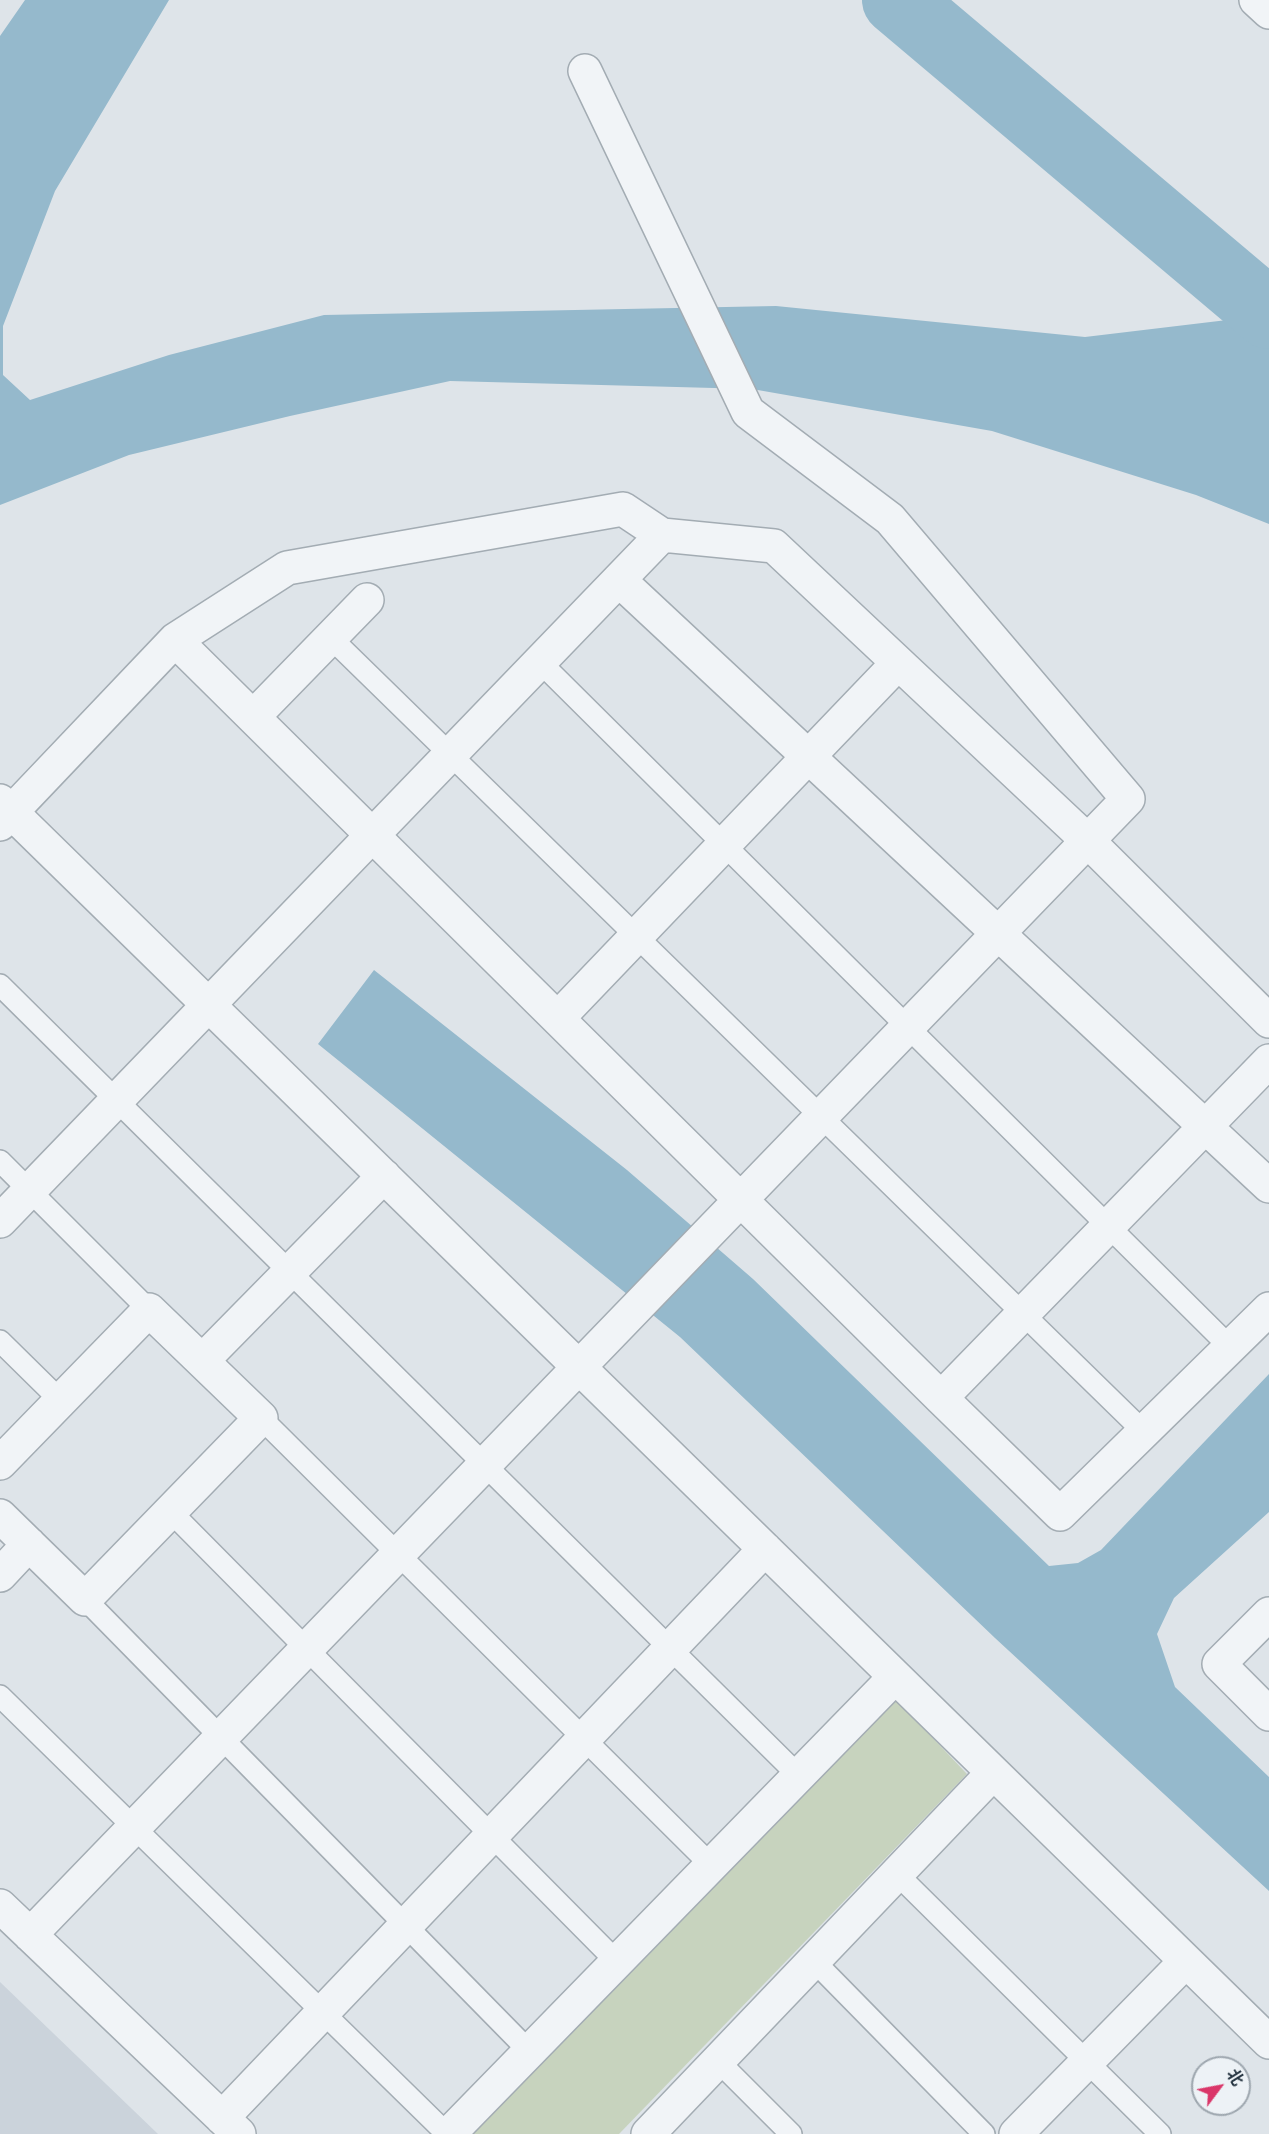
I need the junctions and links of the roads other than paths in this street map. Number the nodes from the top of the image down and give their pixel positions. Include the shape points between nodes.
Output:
1 (1256, 0) edge
2 (1269, 12) edge
3 (585, 71) dead end
4 (662, 535) junction
5 (619, 580) junction
6 (367, 600) dead end
7 (331, 638) junction
8 (175, 640) junction
9 (540, 662) junction
10 (898, 663) junction
11 (253, 717) junction
12 (450, 755) junction
13 (808, 757) junction
14 (4, 812) edge
15 (372, 835) junction
16 (1088, 841) junction
17 (725, 845) junction
18 (998, 934) junction
19 (636, 937) junction
20 (0, 985) edge
21 (208, 1005) junction
22 (558, 1018) junction
23 (1269, 1021) edge
24 (908, 1027) junction
25 (1269, 1061) edge
26 (116, 1101) junction
27 (821, 1117) junction
28 (1205, 1126) junction
29 (0, 1161) edge
30 (384, 1176) junction
31 (1269, 1186) edge
32 (30, 1190) junction
33 (740, 1200) junction
34 (0, 1221) edge
35 (1108, 1226) junction
36 (290, 1272) junction
37 (1269, 1309) edge
38 (149, 1310) junction
39 (1023, 1314) junction
40 (0, 1341) edge
41 (1230, 1347) junction
42 (202, 1361) junction
43 (579, 1368) junction
44 (941, 1398) junction
45 (61, 1401) junction
46 (261, 1418) junction
47 (1144, 1432) junction
48 (0, 1463) edge
49 (484, 1465) junction
50 (170, 1511) junction
51 (0, 1516) edge
52 (29, 1544) junction
53 (765, 1549) junction
54 (398, 1555) junction
55 (0, 1575) edge
56 (85, 1599) junction
57 (1269, 1614) edge
58 (307, 1649) junction
59 (669, 1649) junction
60 (895, 1677) junction
61 (0, 1696) edge
62 (1269, 1714) edge
63 (221, 1738) junction
64 (584, 1739) junction
65 (993, 1773) junction
66 (798, 1776) junction
67 (134, 1828) junction
68 (491, 1835) junction
69 (711, 1865) junction
70 (897, 1874) junction
71 (0, 1906) edge
72 (406, 1925) junction
73 (30, 1935) junction
74 (814, 1961) junction
75 (1186, 1961) junction
76 (617, 1962) junction
77 (323, 2012) junction
78 (1269, 2042) edge
79 (530, 2051) junction
80 (718, 2061) junction
81 (1087, 2062) junction
82 (230, 2126) edge
83 (448, 2134) edge
84 (648, 2134) edge
85 (791, 2134) edge
86 (984, 2134) edge
87 (1016, 2134) edge
88 (1160, 2134) edge

1 - 2 street
3 - 16 street via 748,412 890,519 1128,800
4 - 5 street
4 - 8 street via 623,509 287,568
4 - 10 street via 774,546
5 - 9 street
5 - 13 street
6 - 7 street
7 - 11 street
7 - 12 lane
8 - 11 street
8 - 14 street
9 - 12 street
9 - 17 lane
10 - 13 street
10 - 16 street
11 - 15 street
12 - 15 street
12 - 19 lane
13 - 17 street
13 - 18 street
14 - 21 street
15 - 21 street
15 - 22 street
16 - 18 street
16 - 23 street
17 - 19 street
17 - 24 lane
18 - 24 street
18 - 28 street
19 - 22 street
19 - 27 lane
20 - 26 lane
21 - 26 street
21 - 30 street
22 - 33 street
24 - 27 street
24 - 35 lane
25 - 28 street
26 - 32 street
26 - 36 lane
27 - 33 street
27 - 39 lane
28 - 31 street
28 - 35 street
29 - 32 lane
30 - 36 street
30 - 43 street
32 - 34 street
32 - 38 lane
33 - 43 street
33 - 44 street
35 - 39 street
35 - 41 lane
36 - 42 street
36 - 49 lane
37 - 41 street
38 - 42 street
38 - 45 street
39 - 44 street
39 - 47 lane
40 - 45 lane
41 - 47 street
42 - 46 street
43 - 49 street
43 - 53 street
44 - 47 street via 1060,1514
45 - 48 street
46 - 50 street
46 - 54 lane
49 - 54 street
49 - 59 lane
50 - 56 street
50 - 58 lane
51 - 52 street
52 - 55 street
52 - 56 street
53 - 59 street
53 - 60 street
54 - 58 street
54 - 64 lane
56 - 63 lane
57 - 62 street via 1219,1664
58 - 63 street
58 - 68 lane
59 - 64 street
59 - 66 lane
60 - 65 street
60 - 66 street
61 - 67 lane
63 - 67 street
63 - 72 lane
64 - 68 street
64 - 69 lane
65 - 70 street
65 - 75 street
66 - 69 street
67 - 73 street
67 - 77 lane
68 - 72 street
68 - 76 lane
69 - 76 street
70 - 74 street
70 - 81 lane
71 - 73 street
72 - 77 street
72 - 79 lane
73 - 82 street
74 - 80 street
74 - 86 lane
75 - 78 street
75 - 81 street
76 - 79 street
77 - 82 street
77 - 83 lane
79 - 83 street
80 - 84 street
80 - 85 lane
81 - 87 street
81 - 88 lane

